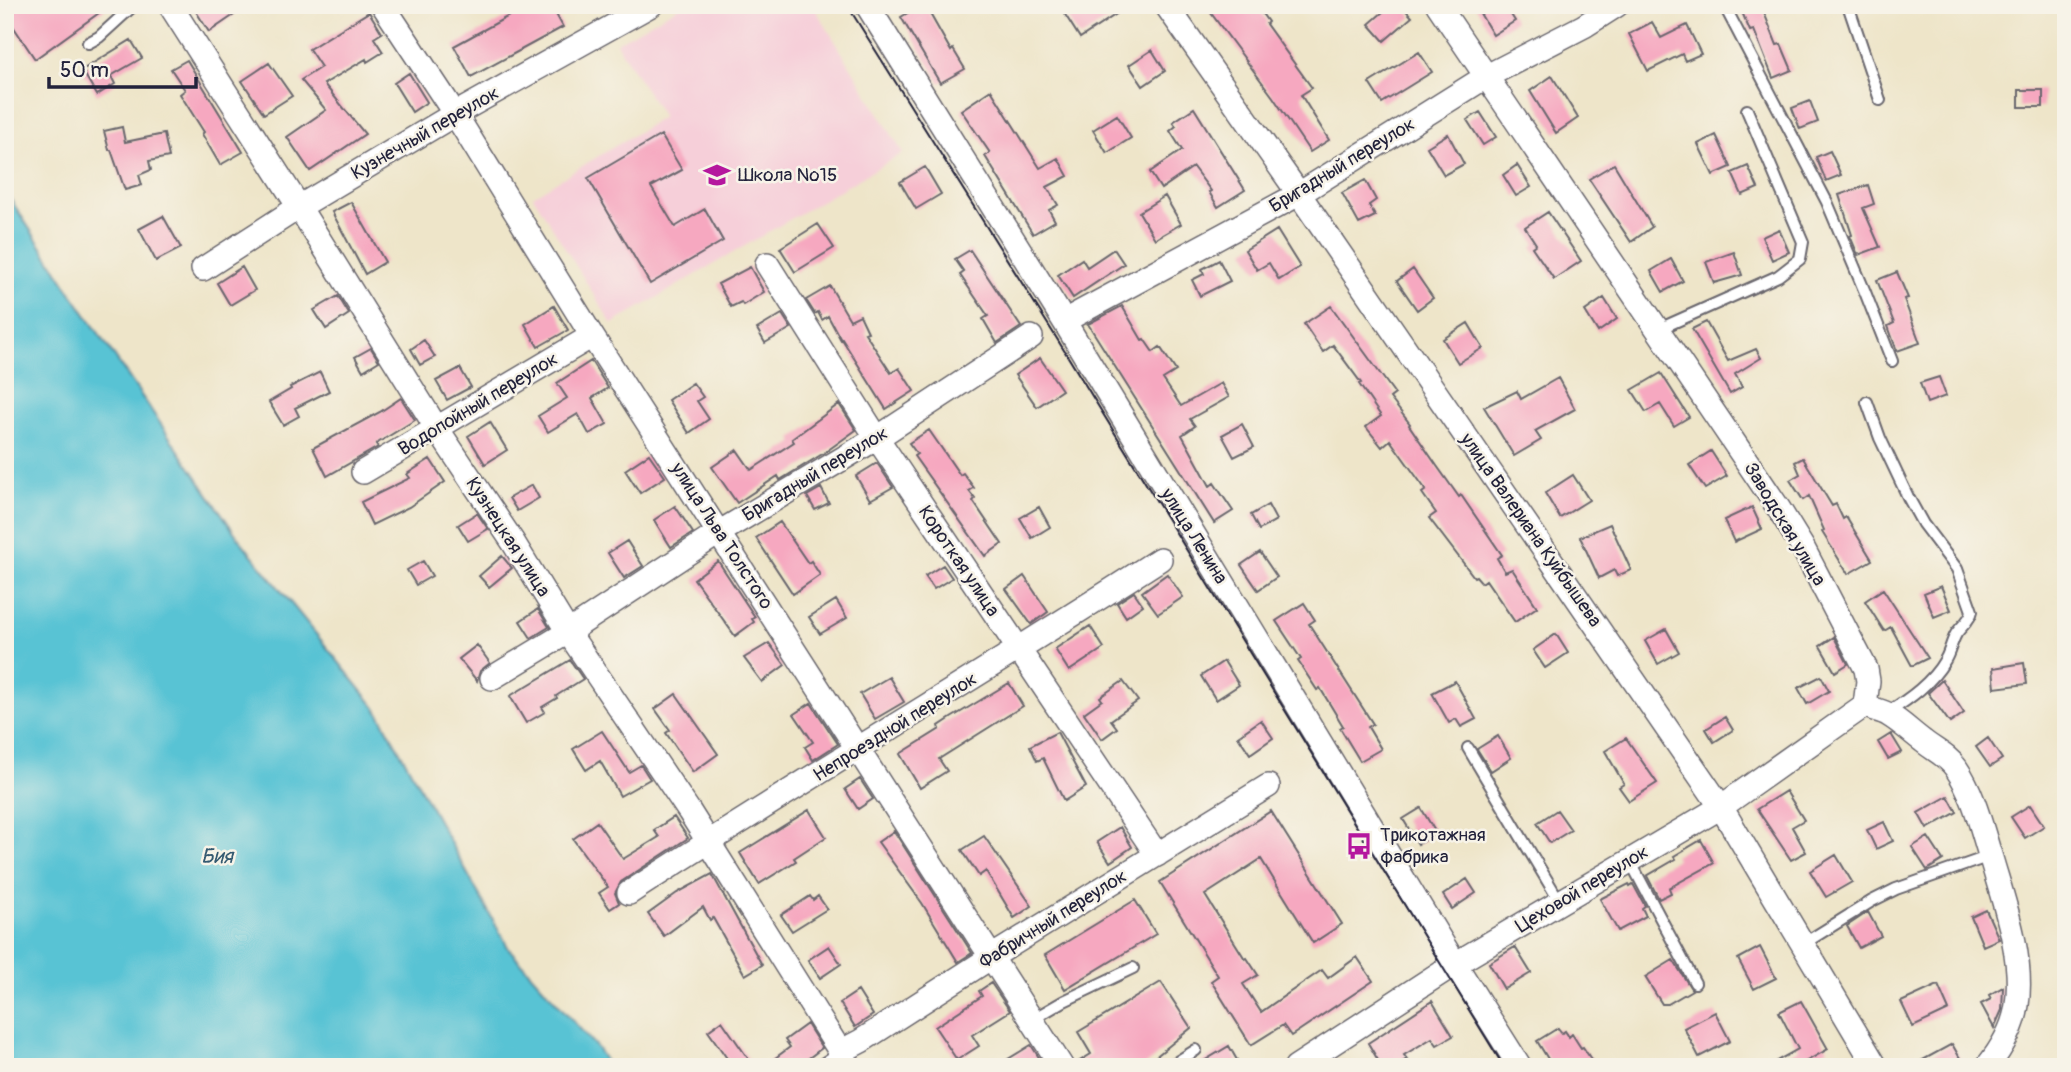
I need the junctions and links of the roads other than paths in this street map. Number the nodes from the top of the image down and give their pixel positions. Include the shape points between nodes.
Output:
1 (134, 5) edge
2 (170, 5) edge
3 (383, 5) edge
4 (651, 5) edge
5 (867, 5) edge
6 (1166, 5) edge
7 (1438, 5) edge
8 (1617, 5) edge
9 (1724, 5) edge
10 (1848, 5) edge
11 (612, 14) edge
12 (88, 43) dead end
13 (1487, 76) junction
14 (1880, 100) dead end
15 (1747, 110) dead end
16 (455, 114) junction
17 (1299, 194) junction
18 (299, 207) junction
19 (767, 264) dead end
20 (202, 269) dead end
21 (1064, 321) junction
22 (1659, 329) junction
23 (592, 336) junction
24 (1031, 337) dead end
25 (1892, 361) dead end
26 (1867, 402) dead end
27 (436, 428) junction
28 (877, 438) junction
29 (363, 472) dead end
30 (720, 532) junction
31 (1160, 559) dead end
32 (568, 632) junction
33 (1018, 651) junction
34 (492, 678) dead end
35 (1865, 705) junction
36 (1887, 713) junction
37 (1468, 748) dead end
38 (859, 749) junction
39 (1268, 786) dead end
40 (1721, 807) junction
41 (708, 842) junction
42 (1157, 855) junction
43 (1990, 856) junction
44 (1630, 861) junction
45 (629, 893) dead end
46 (1560, 902) junction
47 (1803, 944) junction
48 (993, 956) junction
49 (1455, 964) junction
50 (1133, 968) dead end
51 (1695, 984) dead end
52 (1033, 1019) junction
53 (1196, 1050) dead end
54 (845, 1059) edge
55 (1990, 1063) edge
56 (818, 1067) edge
57 (1062, 1067) edge
58 (1168, 1067) edge
59 (1296, 1067) edge
60 (1520, 1067) edge
61 (1876, 1067) edge

1 - 12 lane
2 - 18 street, Кузнецкая улица
3 - 16 street, улица Льва Толстого
4 - 11 street, Кузнечный переулок
5 - 21 street, улица Ленина
6 - 17 street, улица Валериана Куйбышева
7 - 13 street, Заводская улица
8 - 13 street, Бригадный переулок
9 - 25 lane via 1827,202
10 - 14 lane
11 - 16 street, Кузнечный переулок
13 - 17 street, Бригадный переулок
13 - 22 street, Заводская улица
15 - 22 lane via 1803,242 1800,259 1778,276
16 - 18 street, Кузнечный переулок
16 - 23 street, улица Льва Толстого
17 - 21 street, Бригадный переулок
17 - 40 street, улица Валериана Куйбышева
18 - 20 street, Кузнечный переулок
18 - 27 street, Кузнецкая улица
19 - 28 street, Короткая улица
21 - 49 street, улица Ленина
22 - 35 street, Заводская улица via 1803,548 1866,668
23 - 27 street, Водопойный переулок
23 - 30 street, улица Льва Толстого
24 - 28 street, Бригадный переулок
26 - 36 lane via 1908,497 1957,569 1972,611 1933,677
27 - 29 street, Водопойный переулок
27 - 32 street, Кузнецкая улица
28 - 30 street, Бригадный переулок
28 - 33 street, Короткая улица
30 - 32 street, Бригадный переулок
30 - 38 street, улица Льва Толстого
31 - 33 street, Непроездной переулок
32 - 34 street, Бригадный переулок
32 - 41 street, Кузнецкая улица
33 - 38 street, Непроездной переулок
33 - 42 street, Короткая улица
35 - 36 street
35 - 40 street, Цеховой переулок
36 - 43 street via 1955,767 1978,811
37 - 46 lane
38 - 41 street, Непроездной переулок
38 - 48 street, улица Льва Толстого
39 - 42 street, Фабричный переулок
40 - 44 street, Цеховой переулок
40 - 47 street, улица Валериана Куйбышева
41 - 45 street, Непроездной переулок
41 - 54 street, Кузнецкая улица
42 - 48 street, Фабричный переулок
43 - 47 lane via 1896,889
43 - 55 street via 2015,949 2018,979 2014,1020
44 - 46 street, Цеховой переулок
44 - 51 lane
46 - 49 street, Цеховой переулок
47 - 61 street, улица Валериана Куйбышева
48 - 52 street, улица Льва Толстого
48 - 54 street, Фабричный переулок via 884,1026
49 - 59 street, Цеховой переулок
49 - 60 street, улица Ленина
50 - 52 lane
52 - 57 street, улица Льва Толстого
53 - 58 lane
54 - 56 lane

